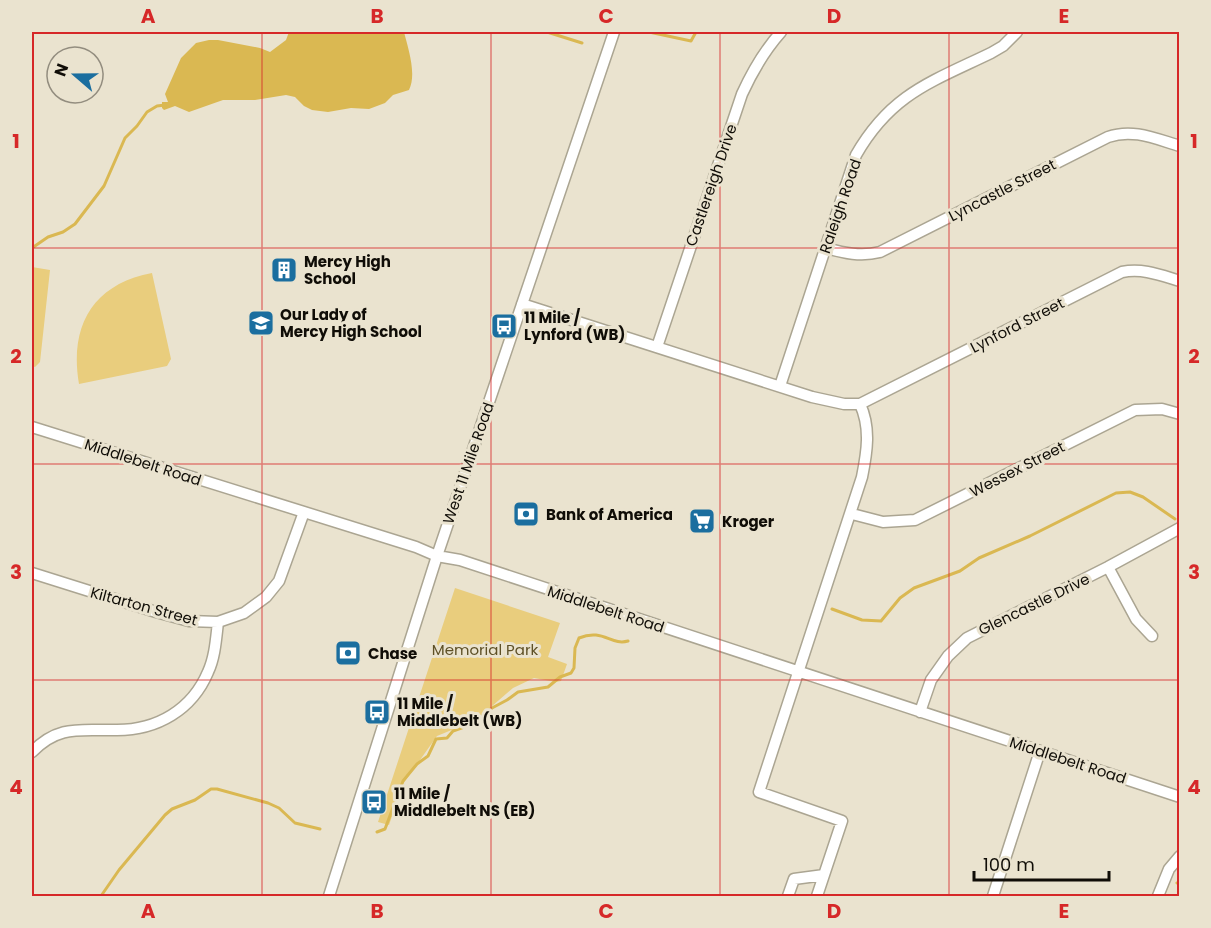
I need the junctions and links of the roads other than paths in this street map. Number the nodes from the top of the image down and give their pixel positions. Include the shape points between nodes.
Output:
1 (614, 32) edge
2 (781, 32) edge
3 (1017, 32) edge
4 (1179, 146) edge
5 (826, 248) junction
6 (1179, 281) edge
7 (522, 304) junction
8 (657, 347) junction
9 (780, 386) junction
10 (860, 404) junction
11 (1179, 414) edge
12 (32, 426) edge
13 (304, 512) junction
14 (852, 514) junction
15 (1179, 528) edge
16 (437, 556) junction
17 (1108, 567) junction
18 (32, 573) edge
19 (218, 622) junction
20 (1152, 636) dead end
21 (799, 673) junction
22 (920, 712) junction
23 (33, 748) edge
24 (1040, 751) junction
25 (1179, 797) edge
26 (1179, 856) edge
27 (824, 875) junction
28 (329, 897) edge
29 (788, 897) edge
30 (817, 897) edge
31 (993, 897) edge
32 (1158, 897) edge

1 - 7 street, West 11 Mile Road
2 - 8 street, Castlereigh Drive via 764,52 742,94
3 - 5 street, Raleigh Road via 991,53 906,96 878,121 856,155
4 - 5 street, Lyncastle Street via 1120,133 880,252 855,254
5 - 9 street, Raleigh Road
6 - 10 street, Lynford Street via 1143,271 1122,272
7 - 8 street
7 - 16 street, West 11 Mile Road
8 - 9 street
9 - 10 street via 827,401
10 - 14 street via 868,433 867,456
11 - 14 street, Wessex Street via 1162,409 1136,410 915,520 883,522
12 - 13 street, Middlebelt Road
13 - 16 street, Middlebelt Road
13 - 19 street, Kiltarton Street via 279,580 266,597 243,613
14 - 21 street
15 - 17 street, Glencastle Drive
16 - 21 street, Middlebelt Road via 460,560
16 - 28 street, West 11 Mile Road
17 - 20 street via 1136,619
17 - 22 street, Glencastle Drive via 967,638 931,680
18 - 19 street, Kiltarton Street via 189,621
19 - 23 street via 208,672 194,697 177,713 138,728 59,733
21 - 22 street, Middlebelt Road
21 - 27 street via 759,792 842,821
22 - 24 street, Middlebelt Road
24 - 25 street, Middlebelt Road
24 - 31 street
26 - 32 street
27 - 29 street via 794,879
27 - 30 street

